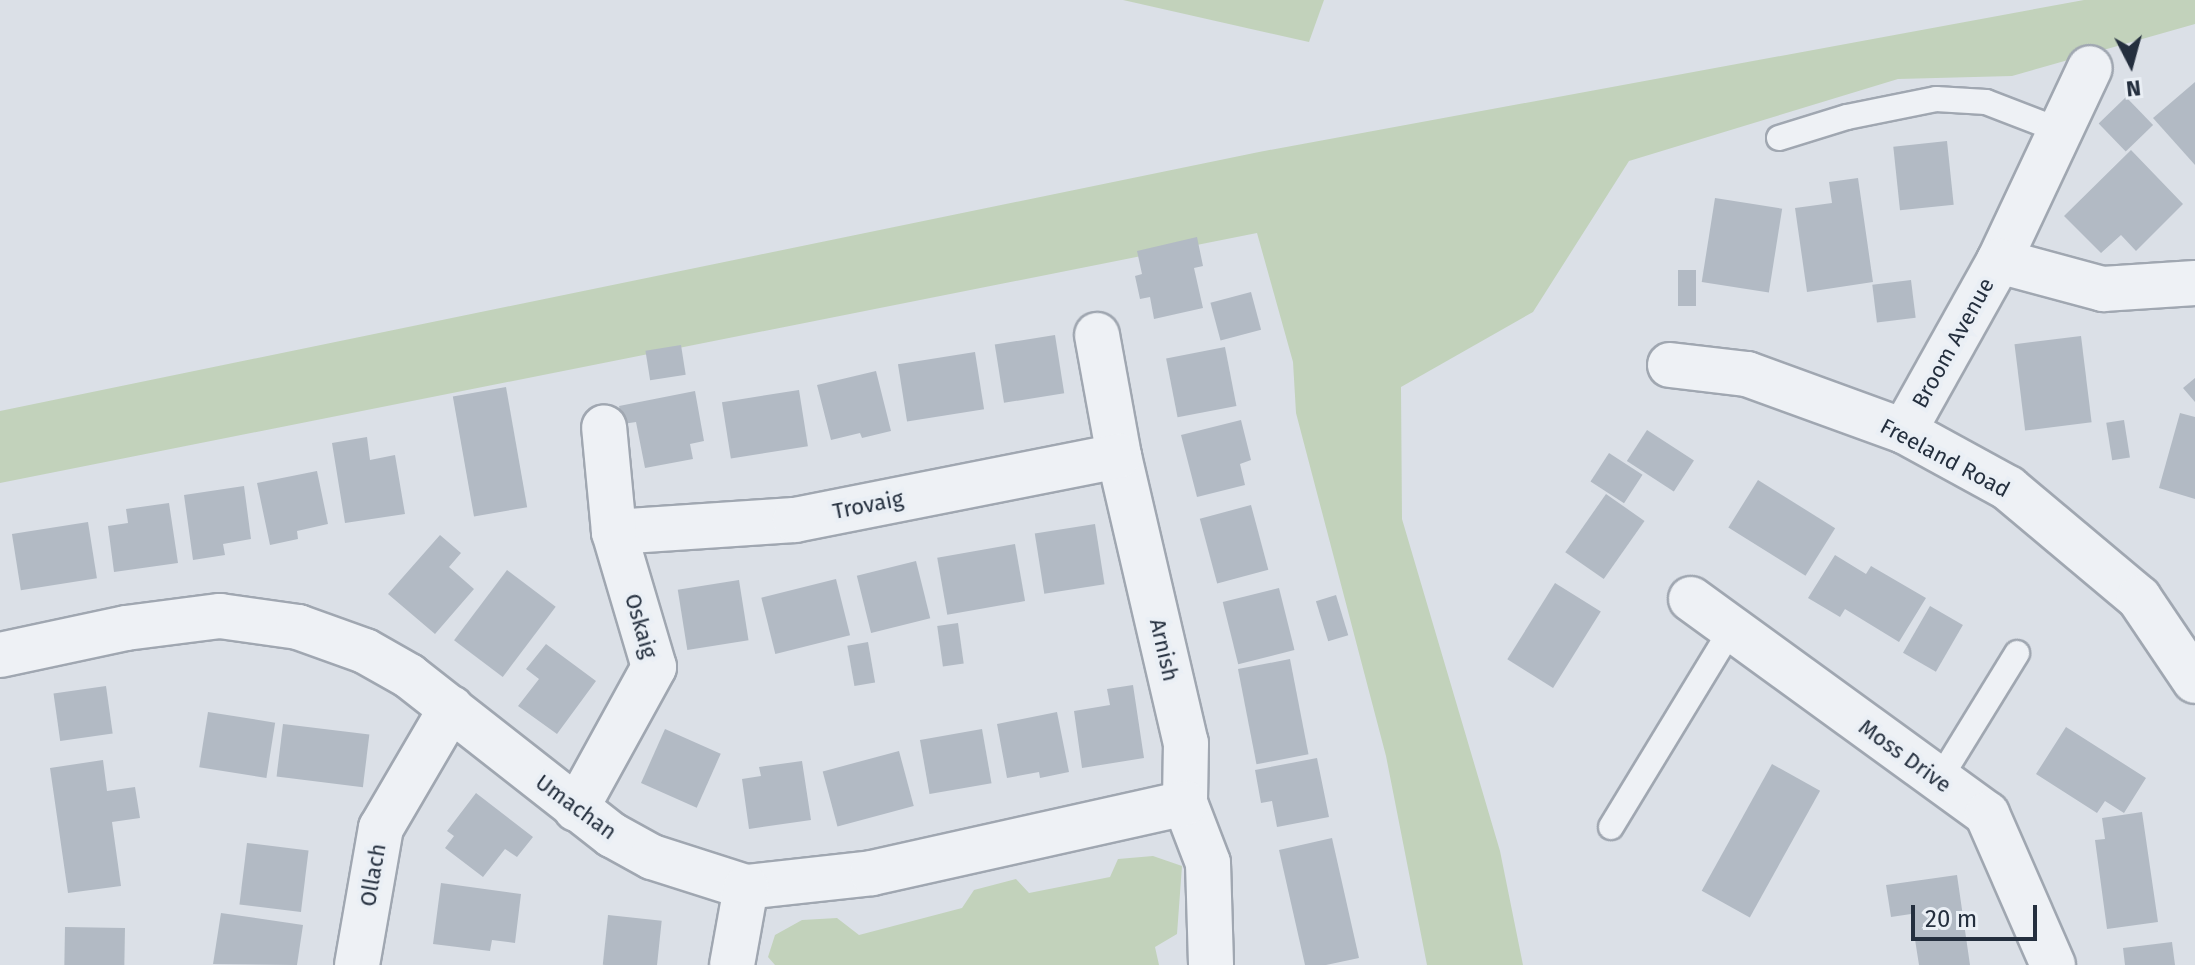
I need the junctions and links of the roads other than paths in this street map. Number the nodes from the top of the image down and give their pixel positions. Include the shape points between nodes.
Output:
1 (2090, 68) dead end
2 (2061, 131) junction
3 (1779, 138) dead end
4 (1999, 261) junction
5 (2195, 283) edge
6 (1097, 335) dead end
7 (1670, 365) dead end
8 (604, 427) dead end
9 (1904, 431) junction
10 (1119, 456) junction
11 (614, 532) junction
12 (1691, 599) dead end
13 (1731, 630) junction
14 (2017, 653) dead end
15 (0, 655) edge
16 (2195, 681) edge
17 (451, 708) junction
18 (1939, 780) junction
19 (1185, 803) junction
20 (576, 809) junction
21 (1611, 827) dead end
22 (746, 887) junction
23 (357, 965) edge
24 (732, 965) edge
25 (1211, 965) edge
26 (2053, 965) edge

1 - 2 street
2 - 3 lane via 1986,102 1936,99
2 - 4 street
4 - 5 street, Broom Avenue via 2103,289
4 - 9 street, Broom Avenue
6 - 10 street, Arnish
7 - 9 street, Freeland Road via 1747,374
8 - 11 street, Oskaig
9 - 16 street, Freeland Road via 2008,488 2139,598
10 - 11 street, Trovaig via 795,520
10 - 19 street, Arnish via 1186,743
11 - 20 street, Oskaig via 654,667
12 - 13 street, Moss Drive
13 - 18 street, Moss Drive
13 - 21 lane
14 - 18 lane
15 - 17 street, Umachan via 126,628 220,616 298,627 365,651
17 - 20 street, Umachan
17 - 23 street, Ollach via 381,828
18 - 26 street, Moss Drive via 1987,814
19 - 22 street, Umachan via 872,873
19 - 25 street, Arnish via 1208,863
20 - 22 street, Umachan via 652,857
22 - 24 street

